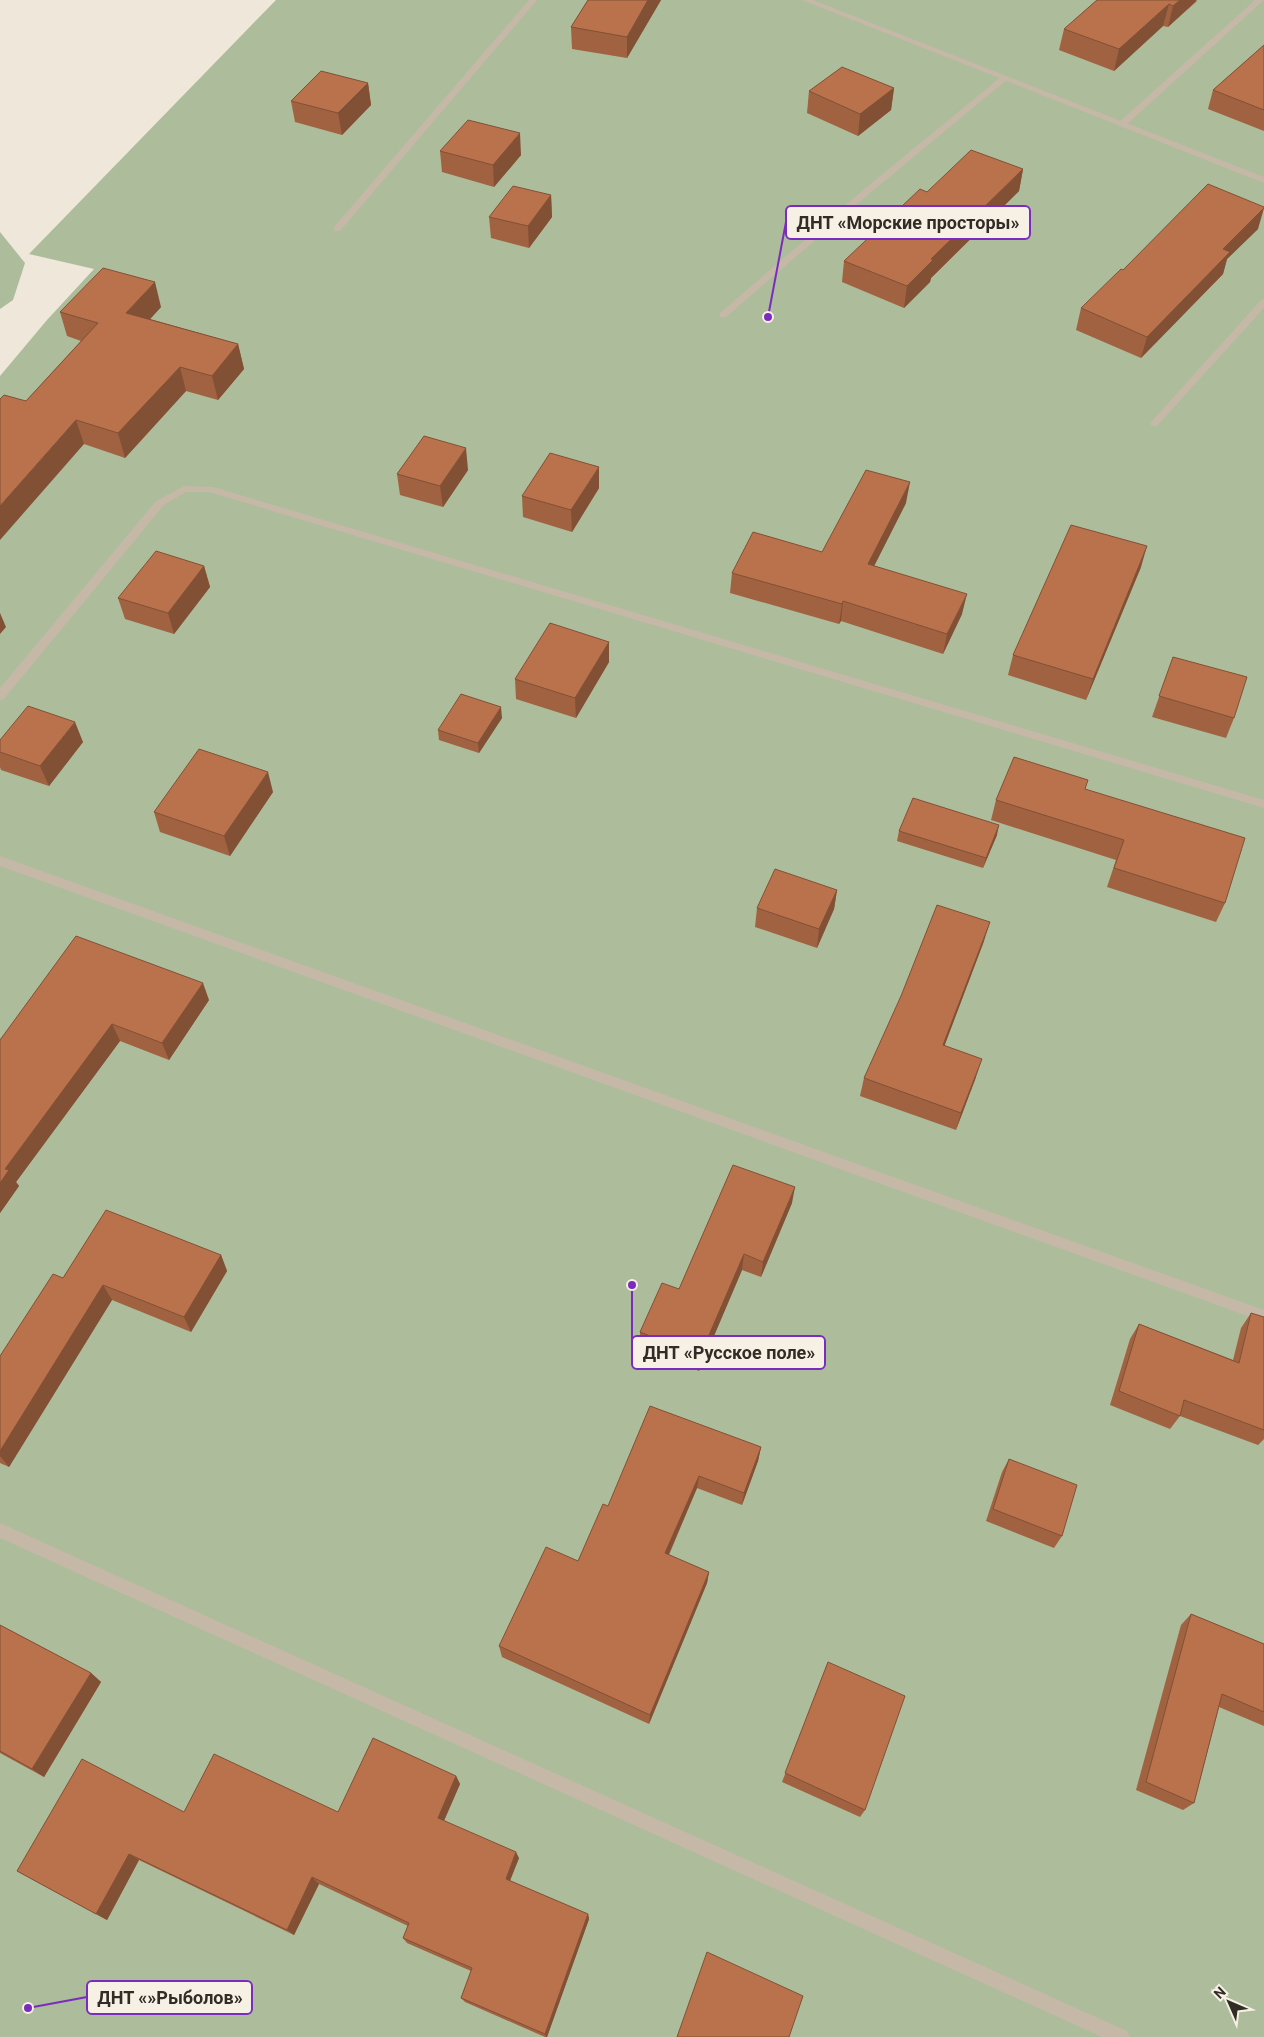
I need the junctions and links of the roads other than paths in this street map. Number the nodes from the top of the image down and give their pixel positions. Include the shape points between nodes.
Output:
1 (533, 0) edge
2 (1260, 0) edge
3 (810, 1) edge
4 (1005, 78) junction
5 (1122, 124) junction
6 (1264, 180) edge
7 (337, 229) dead end
8 (1264, 302) edge
9 (723, 316) dead end
10 (1154, 424) dead end
11 (0, 696) edge
12 (1264, 804) edge
13 (0, 862) edge
14 (1264, 1316) edge
15 (0, 1530) edge
16 (1121, 2037) edge

1 - 7 street
2 - 5 street
3 - 4 street
4 - 5 street
4 - 9 street via 866,192
5 - 6 street
8 - 10 street
11 - 12 street via 160,503 184,489 209,489
13 - 14 street
15 - 16 street

